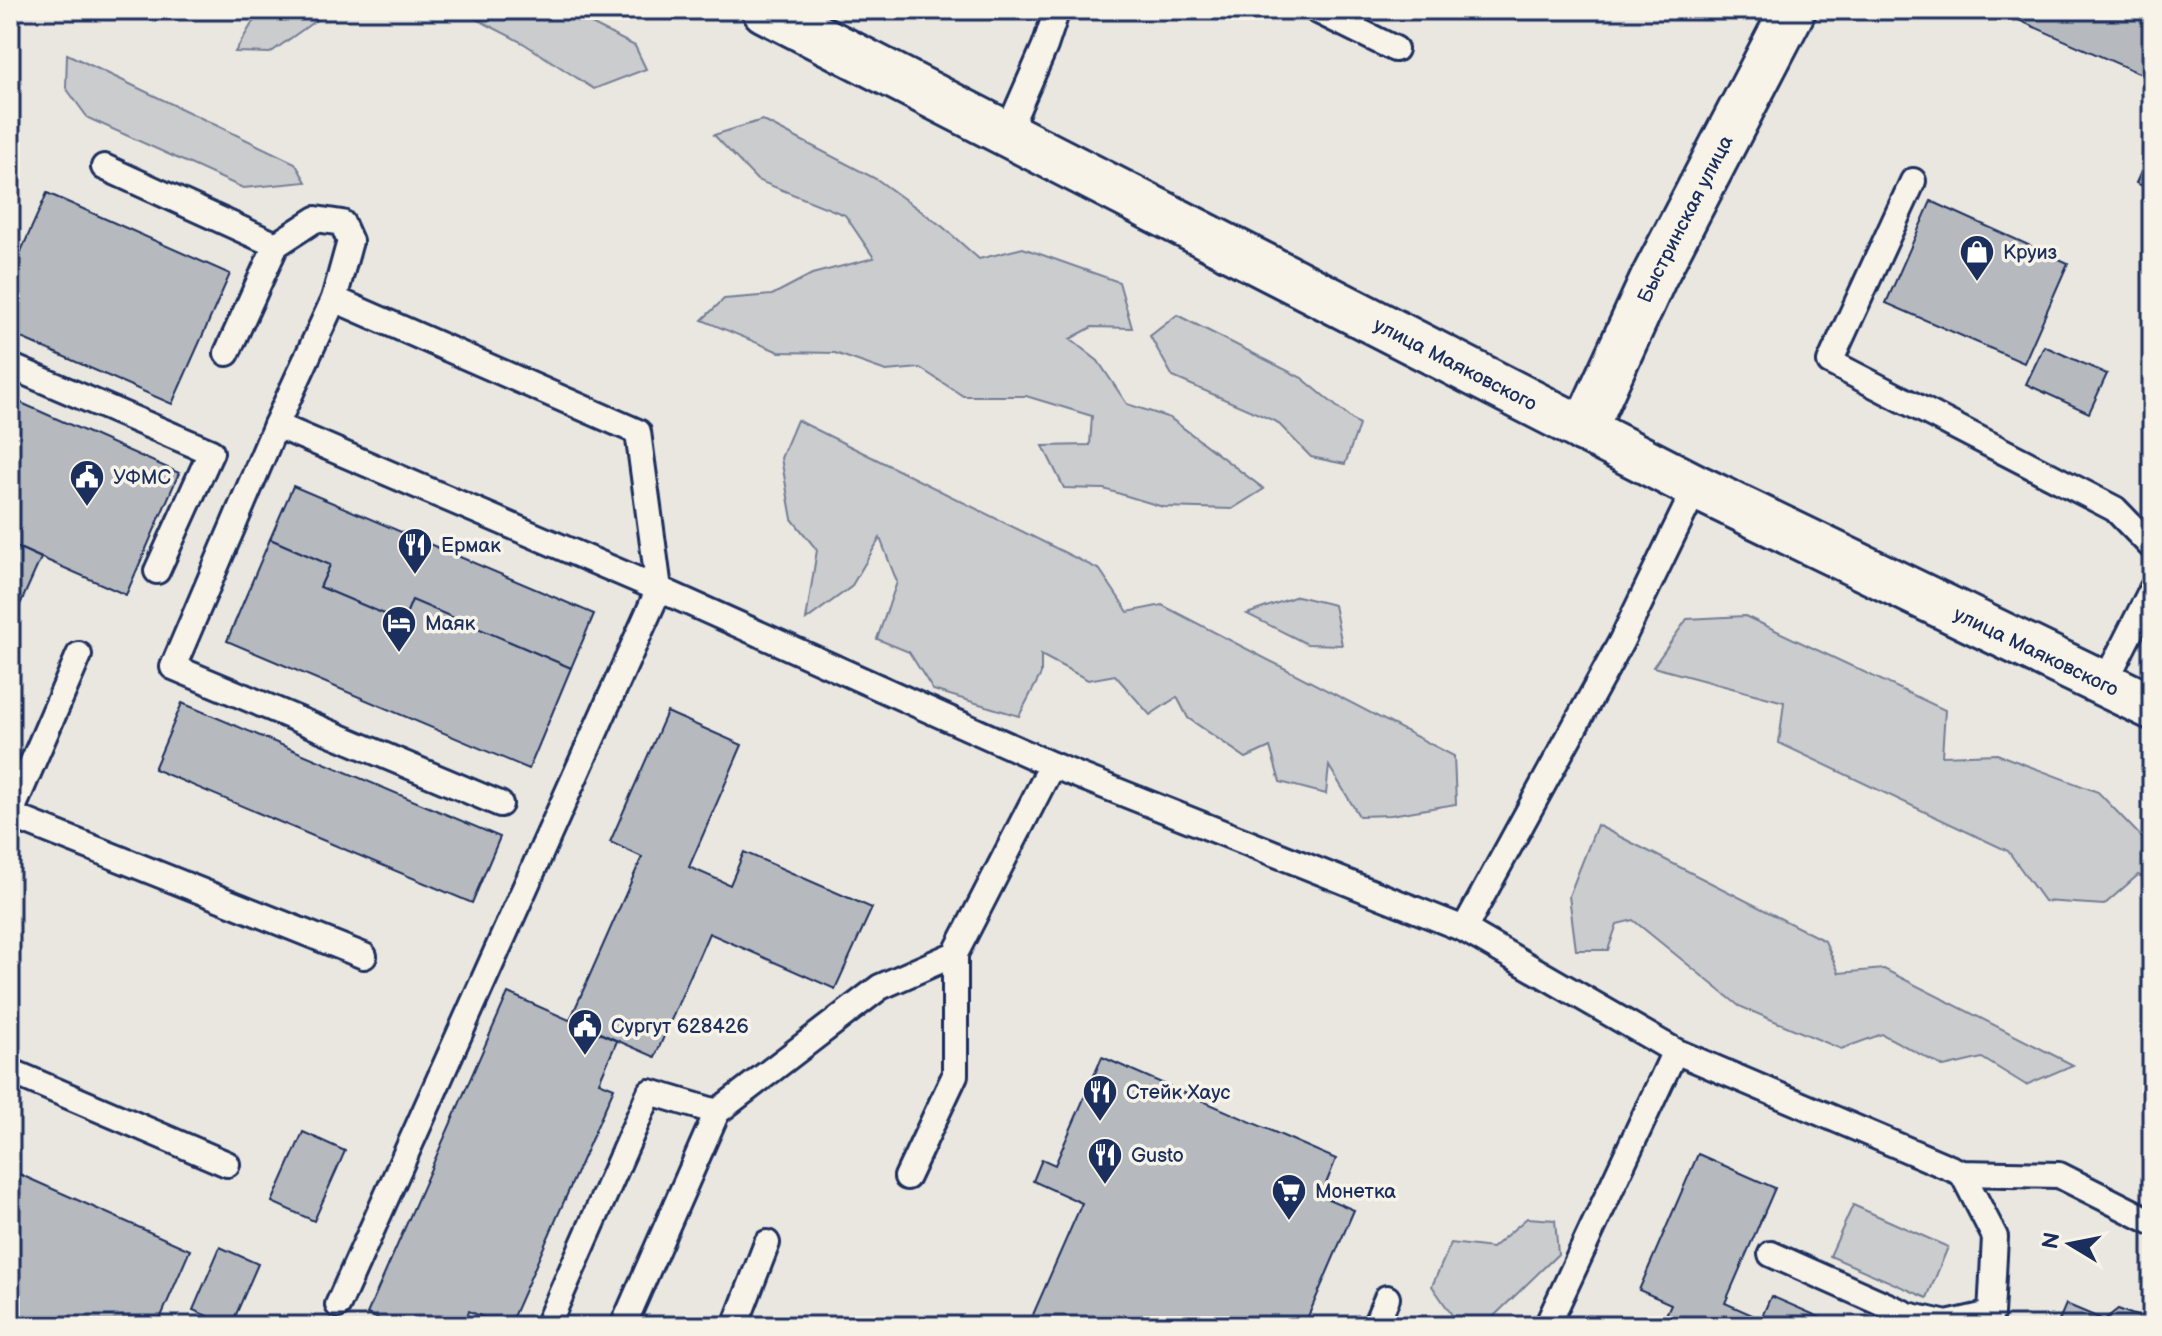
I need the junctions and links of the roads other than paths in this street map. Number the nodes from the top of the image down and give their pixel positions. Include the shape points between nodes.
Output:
1 (765, 10) edge
2 (1057, 10) edge
3 (1316, 10) edge
4 (1793, 10) edge
5 (1395, 49) dead end
6 (1007, 133) junction
7 (104, 167) dead end
8 (1913, 181) dead end
9 (276, 245) junction
10 (334, 299) junction
11 (227, 353) dead end
12 (10, 366) edge
13 (276, 425) junction
14 (1584, 430) junction
15 (1696, 487) junction
16 (2152, 547) edge
17 (157, 571) dead end
18 (659, 589) junction
19 (2152, 589) edge
20 (79, 655) dead end
21 (2104, 684) junction
22 (2152, 707) edge
23 (1052, 765) junction
24 (500, 804) dead end
25 (10, 815) edge
26 (1464, 929) junction
27 (955, 954) junction
28 (364, 956) dead end
29 (1675, 1051) junction
30 (10, 1071) edge
31 (717, 1112) junction
32 (227, 1164) dead end
33 (1962, 1173) junction
34 (907, 1177) dead end
35 (2152, 1222) edge
36 (767, 1243) dead end
37 (1771, 1254) dead end
38 (1387, 1298) dead end
39 (338, 1305) dead end
40 (1988, 1320) edge
41 (547, 1326) edge
42 (623, 1326) edge
43 (735, 1326) edge
44 (1375, 1326) edge
45 (1547, 1326) edge

1 - 6 main road, улица Маяковского
2 - 6 lane
3 - 5 lane
4 - 14 main road, Быстринская улица via 1654,277
6 - 14 main road, улица Маяковского
7 - 9 lane
8 - 16 lane via 1830,362 2115,509
9 - 10 lane via 316,219 342,223 350,241
9 - 11 lane
10 - 13 lane
10 - 18 lane via 638,432
12 - 17 lane via 211,452
13 - 18 lane
13 - 24 lane via 173,667
14 - 15 main road, улица Маяковского
15 - 21 main road, улица Маяковского
15 - 26 lane via 1621,642
18 - 23 lane
18 - 39 lane
19 - 21 lane
20 - 25 lane
21 - 22 main road, улица Маяковского
23 - 26 lane
23 - 27 lane
25 - 28 lane
26 - 29 lane
27 - 31 lane via 880,987
27 - 34 lane via 955,1075
29 - 33 lane
29 - 45 lane
30 - 32 lane
31 - 41 lane via 650,1092
31 - 42 lane
33 - 35 lane via 2059,1175
33 - 40 lane via 1995,1237
36 - 43 lane
37 - 40 lane via 1908,1315 1947,1324
38 - 44 lane

